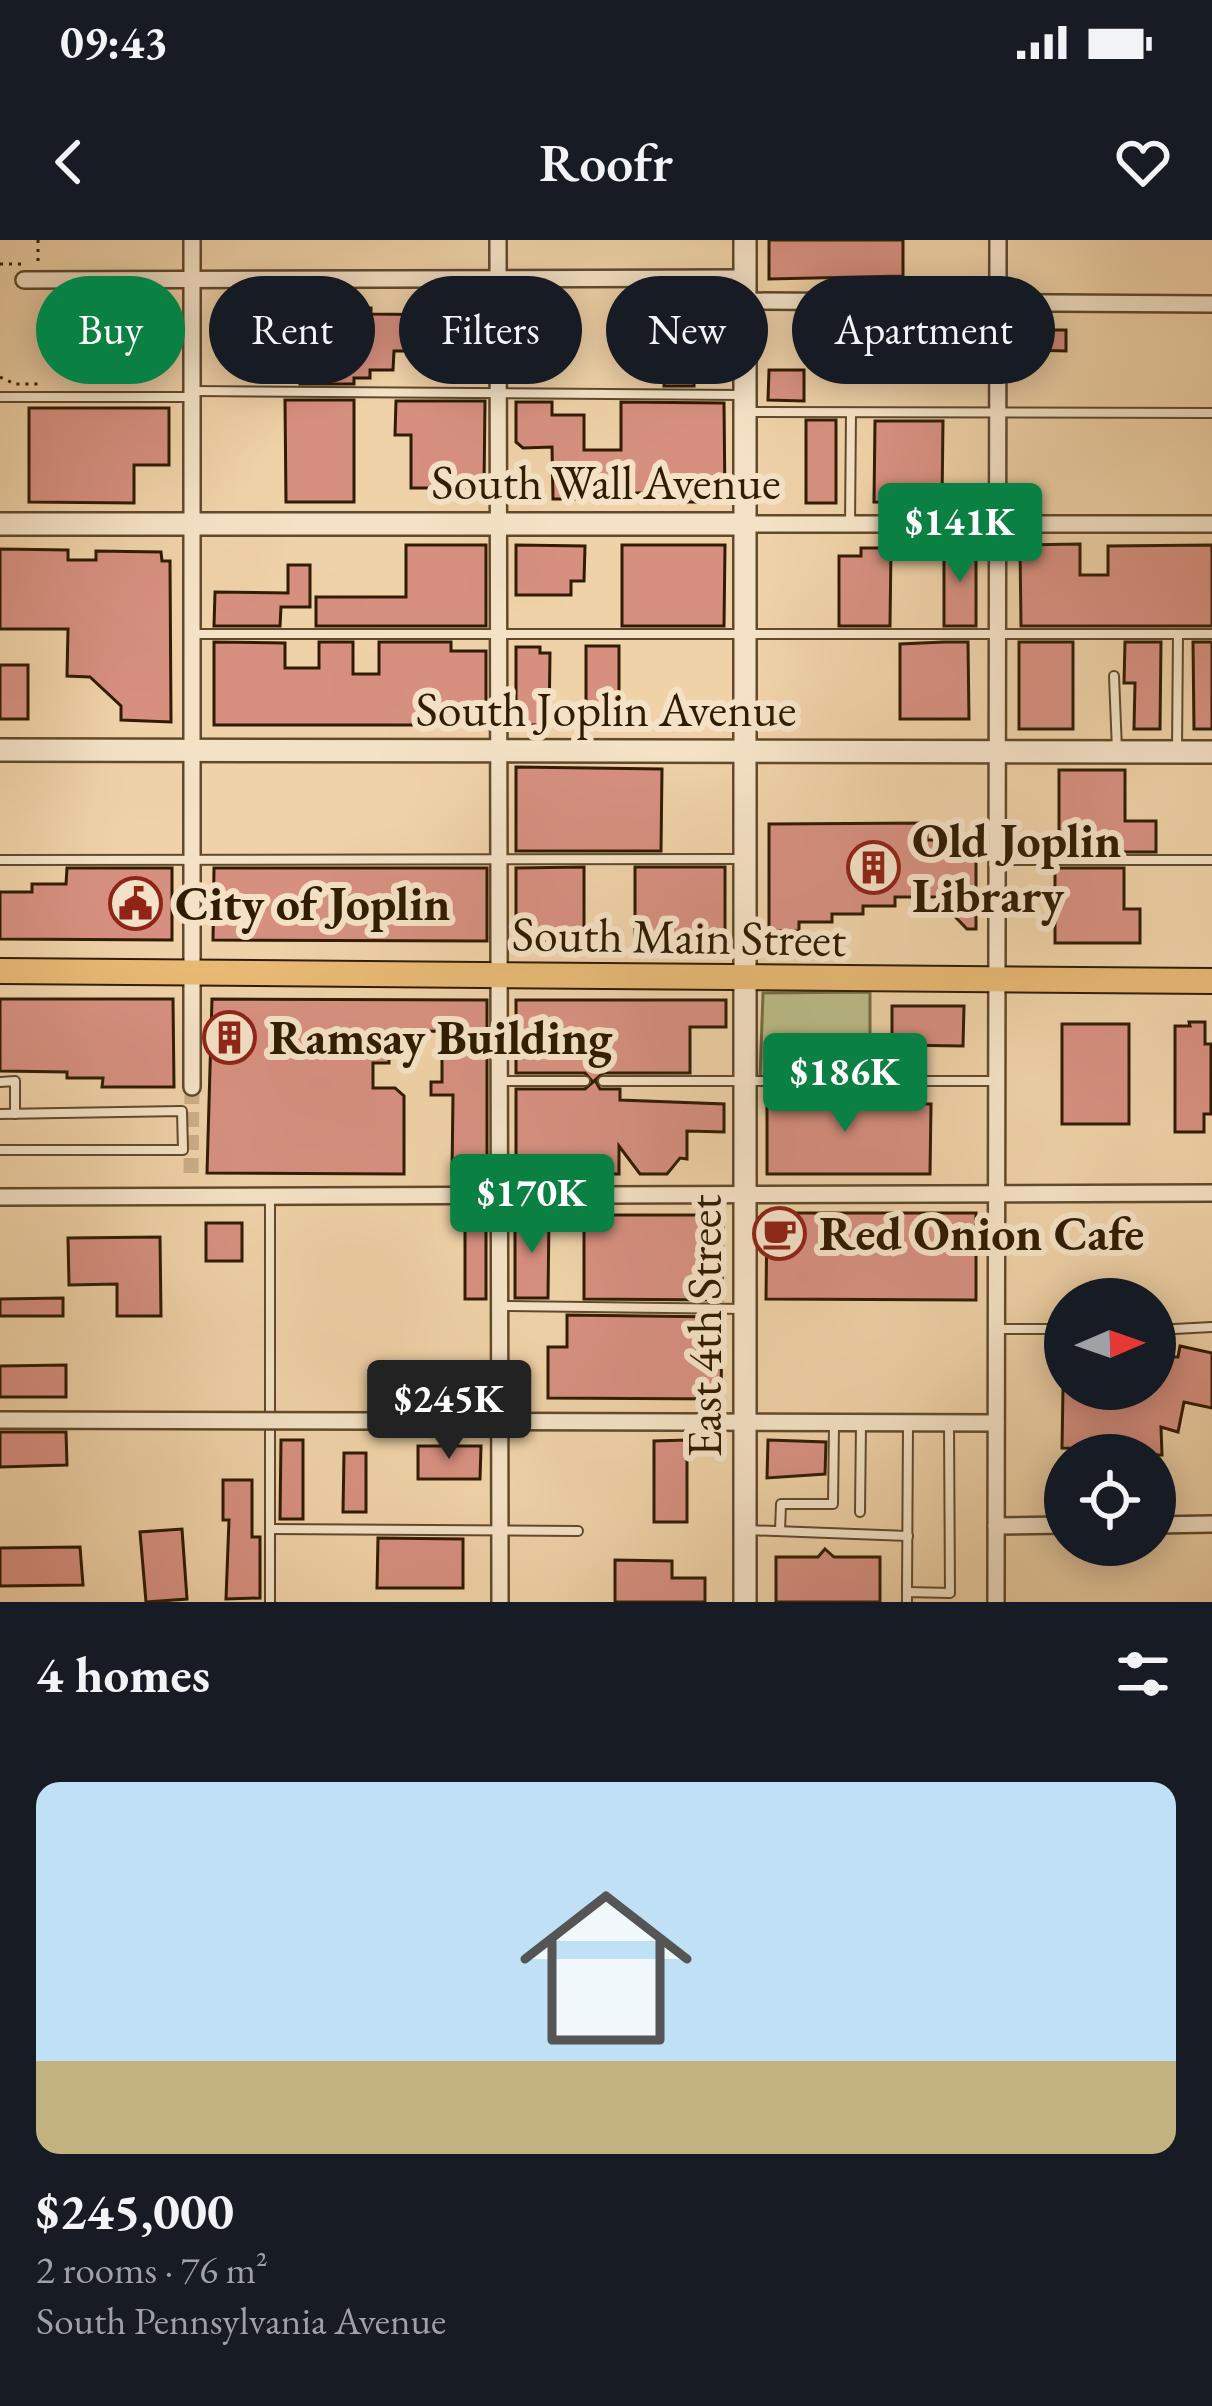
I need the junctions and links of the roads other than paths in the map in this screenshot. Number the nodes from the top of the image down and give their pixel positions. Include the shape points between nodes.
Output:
1 (192, 240) edge
2 (497, 240) edge
3 (745, 240) edge
4 (998, 240) edge
5 (498, 276) edge
6 (744, 276) edge
7 (998, 276) edge
8 (399, 279) edge
9 (24, 280) dead end
10 (192, 280) junction
11 (1055, 303) edge
12 (1212, 304) edge
13 (498, 384) edge
14 (744, 384) edge
15 (997, 384) edge
16 (498, 393) junction
17 (191, 394) junction
18 (0, 397) edge
19 (744, 404) junction
20 (851, 412) junction
21 (997, 413) junction
22 (1212, 413) edge
23 (0, 524) edge
24 (192, 524) junction
25 (499, 524) junction
26 (744, 524) junction
27 (850, 524) junction
28 (1212, 524) edge
29 (996, 525) junction
30 (191, 634) junction
31 (500, 634) junction
32 (744, 634) junction
33 (995, 634) junction
34 (1178, 634) junction
35 (1212, 634) edge
36 (1114, 676) dead end
37 (0, 750) edge
38 (191, 751) junction
39 (500, 751) junction
40 (744, 751) junction
41 (995, 751) junction
42 (1117, 752) junction
43 (1177, 752) junction
44 (1212, 752) edge
45 (500, 859) junction
46 (744, 859) junction
47 (0, 860) edge
48 (191, 860) junction
49 (995, 860) junction
50 (1212, 860) edge
51 (0, 971) edge
52 (191, 973) junction
53 (501, 976) junction
54 (744, 978) junction
55 (1212, 981) edge
56 (997, 982) junction
57 (745, 1081) junction
58 (996, 1081) junction
59 (0, 1082) edge
60 (501, 1082) junction
61 (585, 1082) dead end
62 (603, 1082) dead end
63 (191, 1087) tunnel mouth
64 (0, 1114) edge
65 (15, 1114) junction
66 (0, 1150) edge
67 (191, 1174) tunnel mouth
68 (1212, 1193) edge
69 (192, 1195) junction
70 (500, 1195) junction
71 (270, 1196) junction
72 (745, 1196) junction
73 (995, 1196) junction
74 (0, 1197) edge
75 (500, 1306) junction
76 (746, 1309) junction
77 (1212, 1328) edge
78 (995, 1329) junction
79 (1044, 1329) edge
80 (1176, 1329) edge
81 (0, 1420) edge
82 (500, 1421) junction
83 (746, 1423) junction
84 (834, 1423) junction
85 (861, 1423) junction
86 (908, 1423) junction
87 (949, 1423) junction
88 (996, 1423) junction
89 (860, 1512) dead end
90 (1212, 1524) edge
91 (1176, 1525) edge
92 (996, 1526) junction
93 (1044, 1526) edge
94 (270, 1529) junction
95 (746, 1530) junction
96 (500, 1531) junction
97 (780, 1531) junction
98 (578, 1532) dead end
99 (908, 1536) junction
100 (907, 1597) edge
101 (270, 1602) edge
102 (500, 1602) edge
103 (746, 1602) edge
104 (996, 1602) edge

1 - 10 street
2 - 5 street
3 - 6 street, East 4th Street
4 - 7 street
8 - 10 street
9 - 10 street
10 - 17 street
11 - 12 street
13 - 16 street
14 - 19 street, East 4th Street
15 - 21 street
16 - 17 lane
16 - 19 lane
16 - 25 street
17 - 18 lane
17 - 24 street
19 - 20 lane
19 - 26 street, East 4th Street
20 - 21 lane
20 - 27 lane
21 - 22 lane
21 - 29 street
23 - 24 street, South Wall Avenue
24 - 25 street, South Wall Avenue
24 - 30 street
25 - 26 street, South Wall Avenue
25 - 31 street
26 - 27 street, South Wall Avenue
26 - 32 street, East 4th Street
27 - 29 street, South Wall Avenue
28 - 29 street, South Wall Avenue
29 - 33 street
30 - 31 lane
30 - 38 street
31 - 32 lane
31 - 39 street
32 - 33 lane
32 - 40 street, East 4th Street
33 - 34 lane
33 - 41 street
34 - 35 lane
34 - 43 lane
36 - 42 lane
37 - 38 street, South Joplin Avenue
38 - 39 street, South Joplin Avenue
38 - 48 street
39 - 40 street, South Joplin Avenue
39 - 45 street
40 - 41 street, South Joplin Avenue
40 - 46 street, East 4th Street
41 - 42 street, South Joplin Avenue
41 - 49 street
42 - 43 street, South Joplin Avenue
43 - 44 street, South Joplin Avenue
45 - 46 lane
45 - 48 lane
45 - 53 street
46 - 54 street, East 4th Street
47 - 48 lane
48 - 52 street
49 - 50 lane
49 - 56 street
51 - 52 main road, South Main Street
52 - 53 main road, South Main Street
52 - 63 street
53 - 54 main road, South Main Street
53 - 60 street
54 - 56 main road, South Main Street
54 - 57 street, East 4th Street
55 - 56 main road, South Main Street
56 - 58 street
57 - 58 lane
57 - 62 lane
57 - 72 street, East 4th Street
58 - 73 street
59 - 65 lane via 14,1081
60 - 61 lane
60 - 70 street
64 - 65 lane
65 - 66 lane via 182,1111 183,1150
67 - 69 street
68 - 73 street
69 - 71 street
69 - 74 street
70 - 71 street
70 - 72 street
70 - 75 street
71 - 94 lane
72 - 73 street
72 - 76 street, East 4th Street
73 - 78 street
75 - 76 lane
75 - 82 street
76 - 83 street, East 4th Street
77 - 80 lane
78 - 79 lane
78 - 88 street
81 - 82 street, bridge
82 - 83 street
82 - 96 street
83 - 84 street
83 - 95 street, East 4th Street
84 - 85 street
84 - 97 lane via 833,1504 781,1504
85 - 86 street
85 - 89 lane
86 - 87 street
86 - 99 lane
87 - 88 street
87 - 100 lane via 950,1593
88 - 92 street
90 - 91 street
92 - 93 street
92 - 104 street
94 - 96 lane
94 - 101 lane
95 - 97 lane
95 - 103 street, East 4th Street
96 - 98 lane
96 - 102 street
97 - 99 lane
99 - 100 lane

